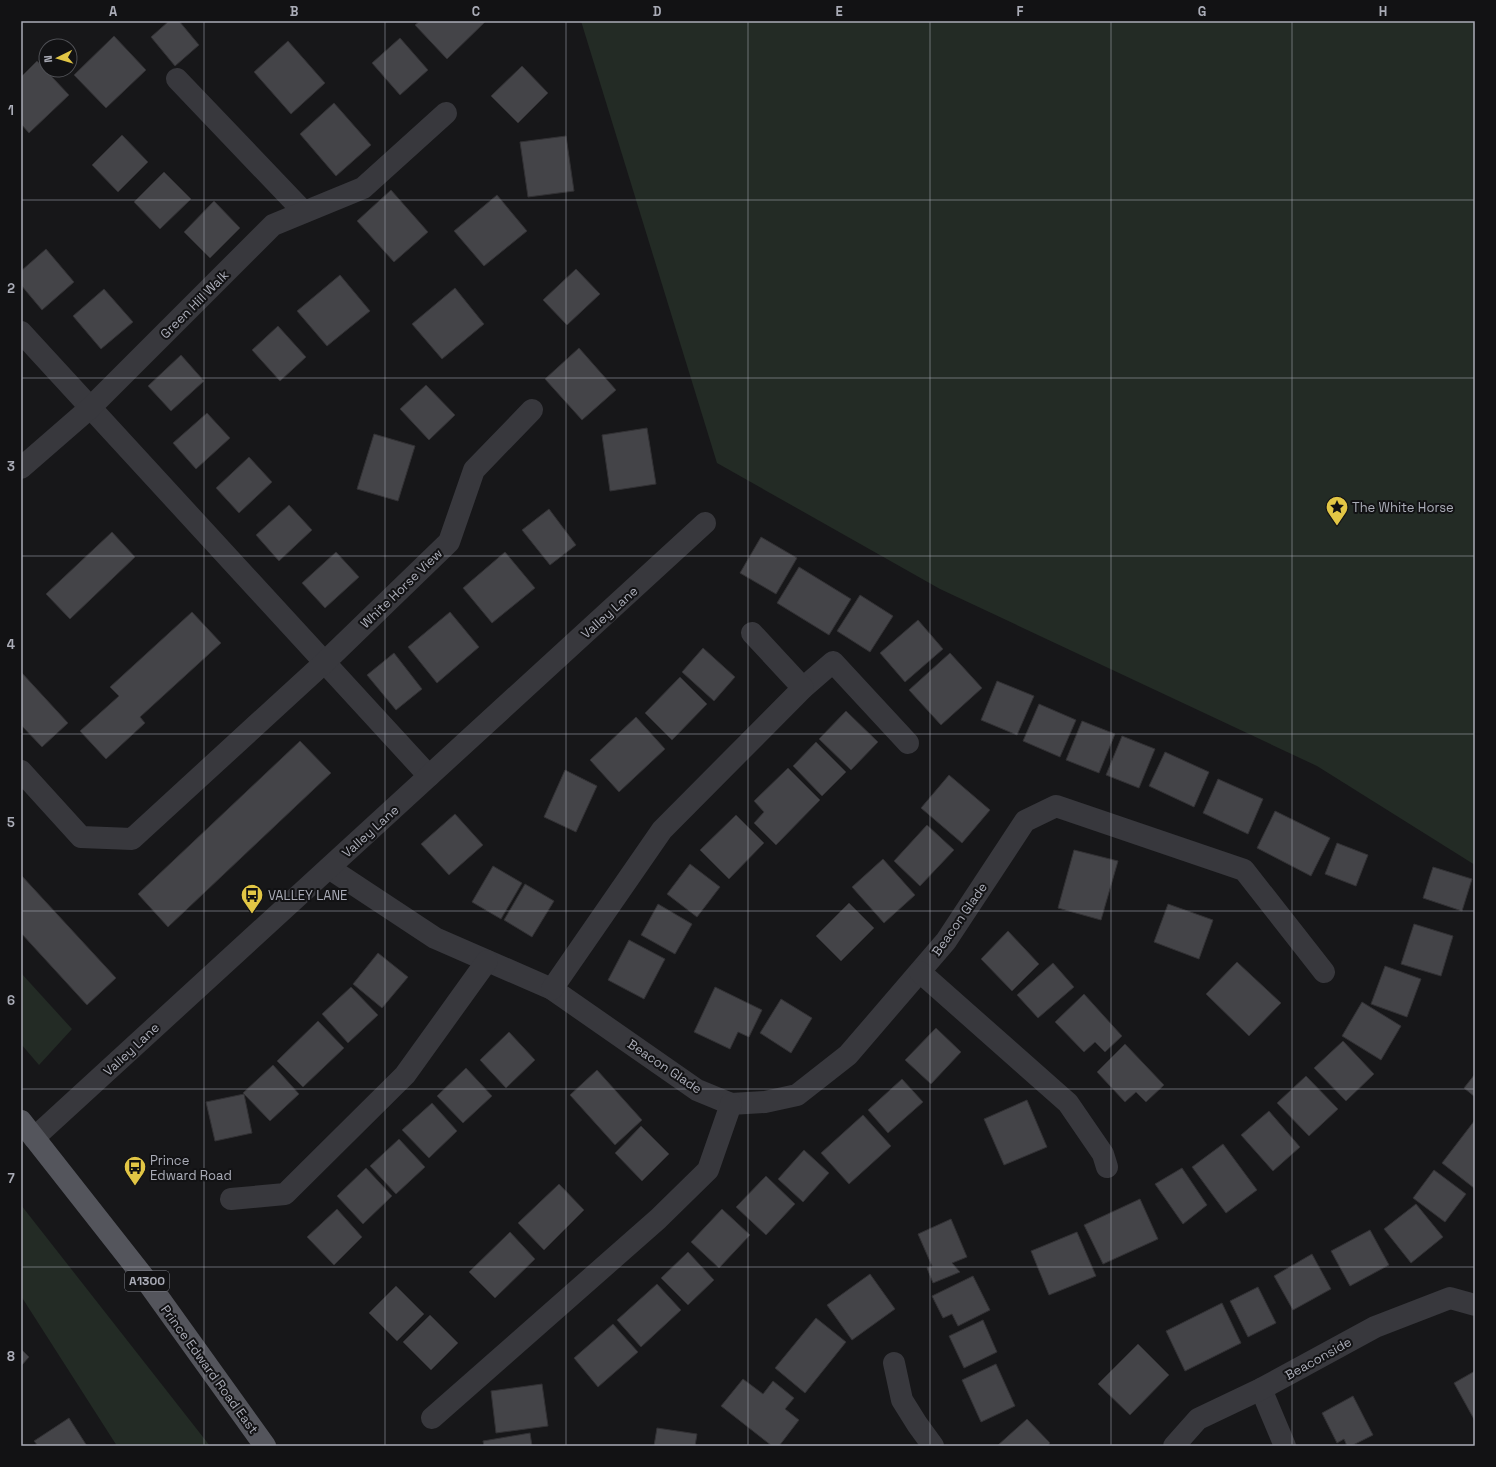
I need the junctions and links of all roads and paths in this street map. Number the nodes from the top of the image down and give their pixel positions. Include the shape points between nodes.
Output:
1 (178, 79) dead end
2 (446, 113) dead end
3 (304, 212) junction
4 (21, 332) edge
5 (90, 408) junction
6 (532, 410) dead end
7 (21, 468) edge
8 (705, 523) dead end
9 (752, 632) dead end
10 (325, 662) junction
11 (803, 688) junction
12 (908, 743) dead end
13 (21, 771) edge
14 (430, 776) junction
15 (328, 868) junction
16 (487, 961) junction
17 (920, 972) junction
18 (1324, 972) dead end
19 (552, 989) junction
20 (731, 1104) junction
21 (21, 1121) edge
22 (34, 1138) junction
23 (1107, 1167) dead end
24 (231, 1199) dead end
25 (1475, 1305) edge
26 (894, 1363) dead end
27 (1261, 1389) junction
28 (432, 1418) dead end
29 (265, 1446) edge
30 (933, 1446) edge
31 (1174, 1446) edge
32 (1285, 1446) edge

1 - 3 street
2 - 3 street, Green Hill Walk via 363,188
3 - 5 street, Green Hill Walk via 273,225
4 - 5 street
5 - 7 street, Green Hill Walk
5 - 10 street
6 - 10 street, White Horse View via 474,470 448,542
8 - 14 street, Valley Lane
9 - 11 street
10 - 13 street, White Horse View via 132,839 81,837
10 - 14 street
11 - 12 street via 833,662
11 - 19 street via 662,830
14 - 15 street, Valley Lane
15 - 16 street, Beacon Glade via 435,938
15 - 22 street, Valley Lane
16 - 19 street, Beacon Glade
16 - 24 street via 405,1075 285,1194
17 - 18 street, Beacon Glade via 946,941 1025,821 1056,806 1244,870
17 - 20 street, Beacon Glade via 848,1055 797,1095 765,1102
17 - 23 street via 1068,1103 1103,1154
19 - 20 street, Beacon Glade via 697,1090
20 - 28 street via 708,1170 658,1219
21 - 22 main road, Prince Edward Road East / A1300
22 - 29 main road, Prince Edward Road East / A1300 via 146,1280
25 - 27 street, Beaconside via 1450,1298 1375,1327
26 - 30 street via 902,1400
27 - 31 street, Beaconside via 1198,1419
27 - 32 street

